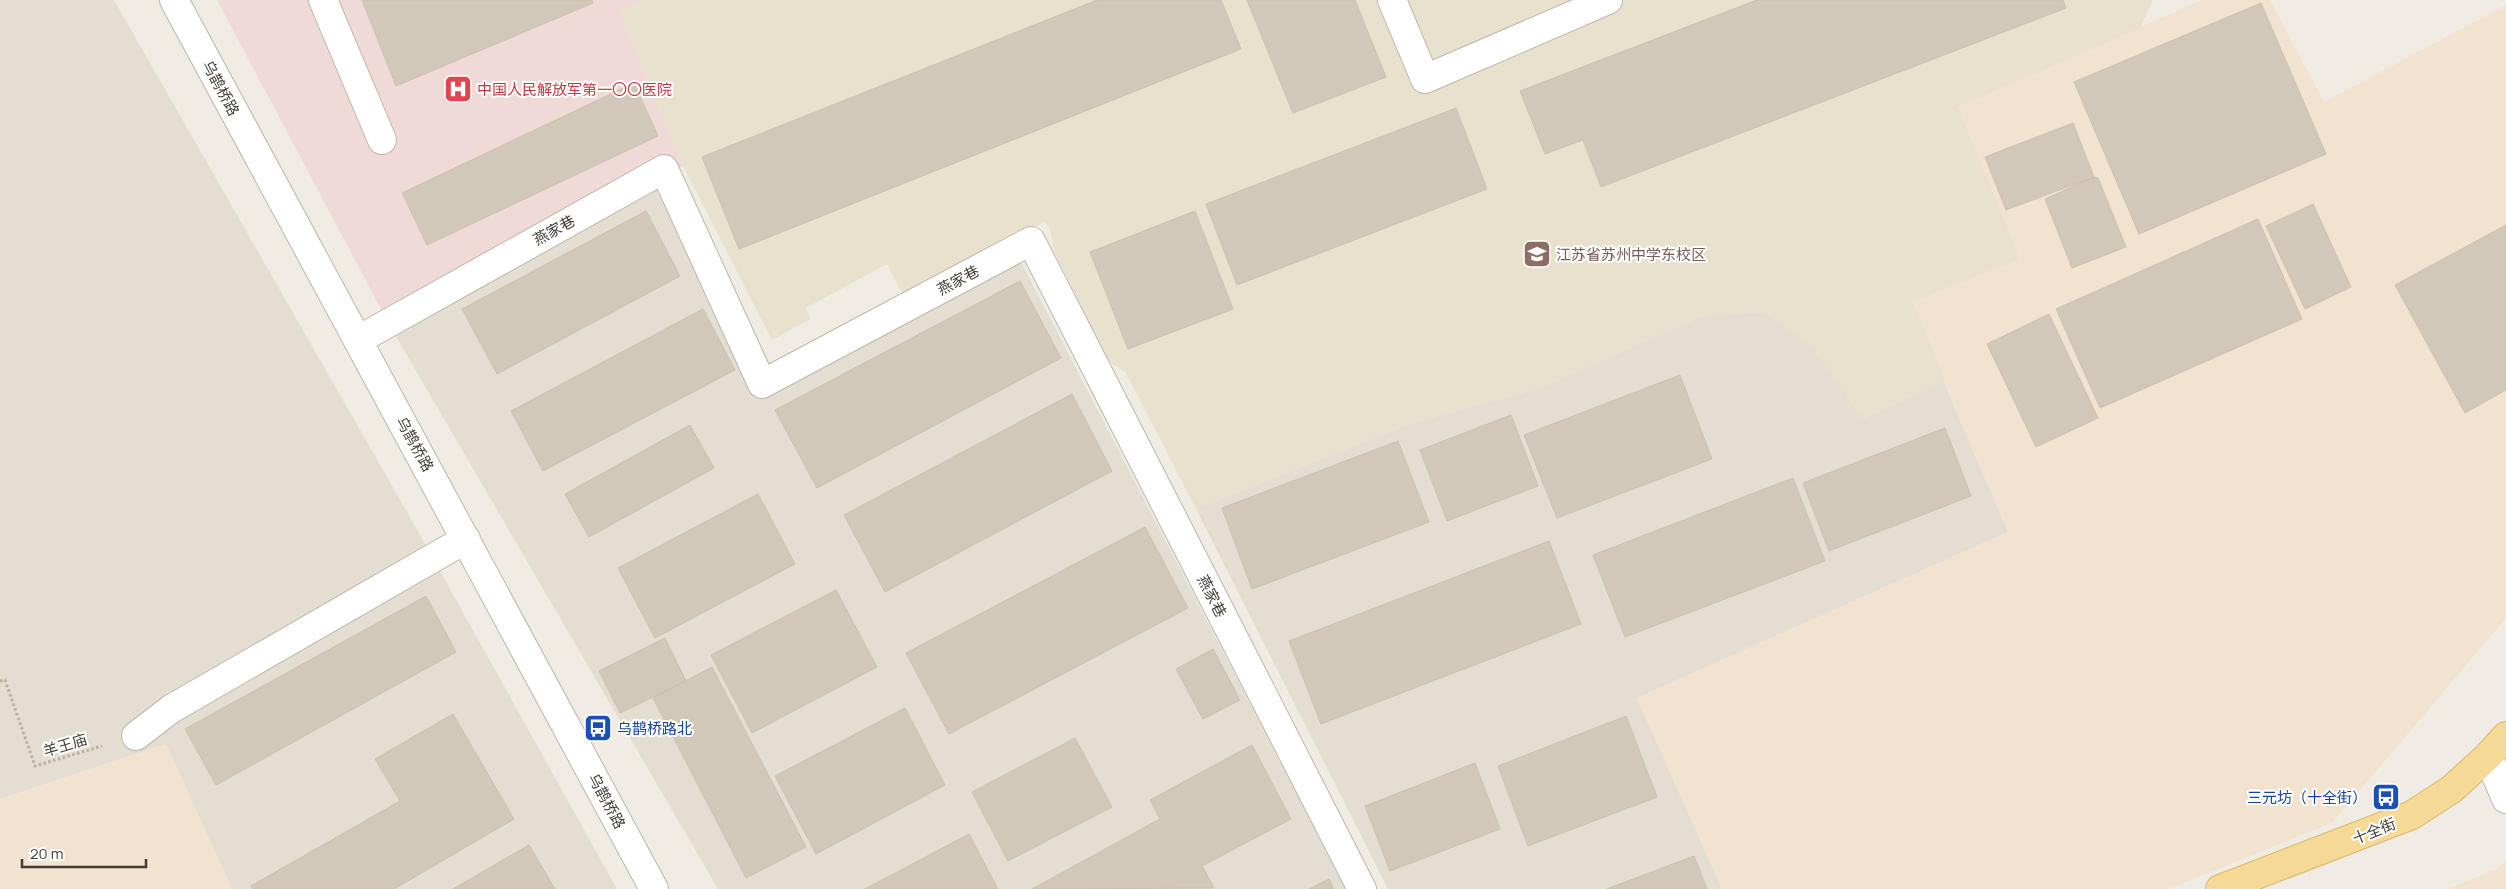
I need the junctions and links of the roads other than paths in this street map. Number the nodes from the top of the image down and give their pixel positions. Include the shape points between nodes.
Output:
1 (174, 0) edge
2 (323, 0) edge
3 (1392, 0) edge
4 (1608, 0) edge
5 (382, 140) dead end
6 (358, 340) junction
7 (466, 539) junction
8 (136, 736) road end
9 (2506, 736) edge
10 (2488, 756) junction
11 (2506, 799) edge
12 (654, 889) edge
13 (1362, 889) edge
14 (2220, 889) edge

1 - 6 street, 乌鹊桥路
2 - 5 street
3 - 4 street via 1425,80
6 - 7 street, 乌鹊桥路
6 - 13 street, 燕家巷 via 664,169 762,384 1031,241
7 - 8 street via 171,709
7 - 12 street, 乌鹊桥路
9 - 10 main road, 十全街
10 - 11 street
10 - 14 main road, 十全街 via 2435,802 2412,815

